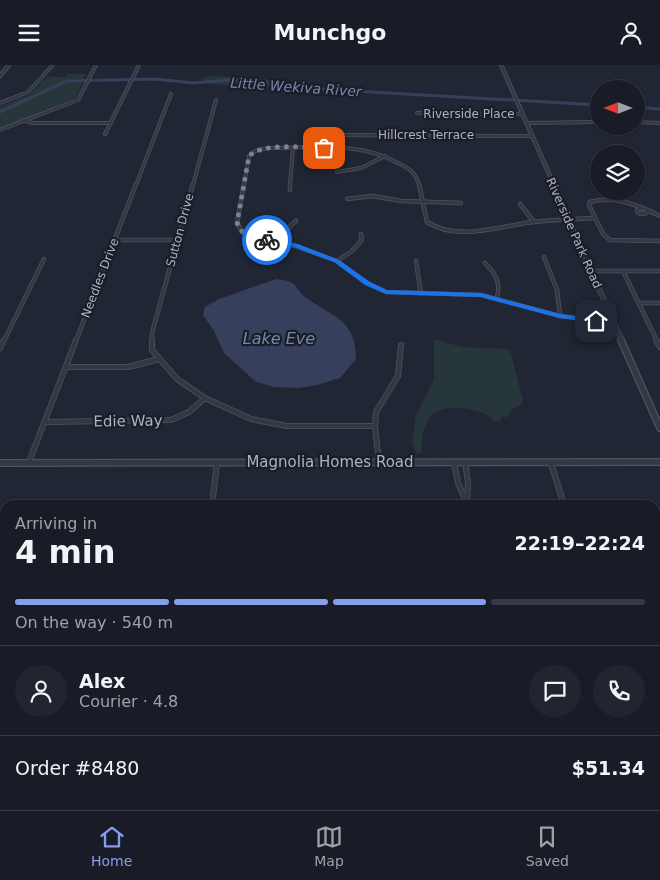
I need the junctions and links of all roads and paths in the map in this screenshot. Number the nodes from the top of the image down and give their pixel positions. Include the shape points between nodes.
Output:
1 (10, 65) edge
2 (53, 65) edge
3 (96, 65) edge
4 (139, 65) edge
5 (501, 65) edge
6 (0, 76) edge
7 (171, 94) dead end
8 (216, 100) dead end
9 (0, 103) edge
10 (417, 113) dead end
11 (522, 114) junction
12 (22, 121) junction
13 (590, 122) edge
14 (645, 122) edge
15 (111, 123) junction
16 (526, 123) junction
17 (660, 123) edge
18 (0, 130) edge
19 (106, 134) dead end
20 (320, 135) dead end
21 (532, 135) junction
22 (293, 147) junction
23 (385, 156) junction
24 (338, 172) dead end
25 (290, 190) dead end
26 (346, 199) dead end
27 (423, 201) junction
28 (460, 203) dead end
29 (520, 204) dead end
30 (643, 207) junction
31 (651, 211) junction
32 (660, 216) edge
33 (568, 220) junction
34 (596, 220) junction
35 (296, 221) dead end
36 (534, 222) junction
37 (362, 234) dead end
38 (115, 240) junction
39 (178, 240) junction
40 (660, 241) edge
41 (280, 242) junction
42 (544, 257) dead end
43 (44, 259) dead end
44 (337, 261) junction
45 (416, 261) dead end
46 (485, 263) dead end
47 (590, 271) junction
48 (623, 271) junction
49 (660, 271) edge
50 (421, 294) junction
51 (497, 297) junction
52 (639, 303) junction
53 (660, 303) edge
54 (560, 316) junction
55 (613, 322) junction
56 (658, 338) edge
57 (401, 345) dead end
58 (660, 347) edge
59 (0, 348) edge
60 (159, 359) junction
61 (66, 367) junction
62 (204, 398) junction
63 (45, 422) junction
64 (375, 426) junction
65 (660, 428) edge
66 (29, 462) junction
67 (378, 462) junction
68 (454, 462) junction
69 (465, 462) junction
70 (660, 462) edge
71 (0, 463) edge
72 (217, 463) junction
73 (552, 463) junction
74 (457, 478) junction
75 (467, 478) junction
76 (212, 500) edge
77 (466, 500) edge
78 (467, 500) edge
79 (563, 500) edge

1 - 6 street
2 - 9 street via 28,92
3 - 12 street via 78,100
4 - 15 street
5 - 11 street, Riverside Park Road
7 - 38 street, Needles Drive
8 - 39 street, Sutton Drive
10 - 11 street, Riverside Place
11 - 16 street, Riverside Park Road
12 - 15 street
12 - 18 street
13 - 16 street, Riverside Place
14 - 17 street
15 - 19 street
16 - 21 street, Riverside Park Road
20 - 21 street, Hillcrest Terrace
21 - 33 street, Riverside Park Road
22 - 23 street via 364,149
22 - 25 street
22 - 41 street via 260,149 249,156 237,223 243,233
23 - 24 street via 361,168
23 - 27 street via 417,176
26 - 27 street via 372,196
27 - 28 street
27 - 36 street via 432,227 448,231 478,231
29 - 36 street
30 - 31 street
30 - 31 street via 638,213
30 - 34 street via 626,200 593,201 589,205
31 - 32 street
33 - 34 street
33 - 36 street
33 - 47 street, Riverside Park Road
34 - 40 street via 610,240
35 - 41 street
37 - 44 street via 362,240 352,251
38 - 39 street
38 - 61 street, Needles Drive
39 - 60 street, Sutton Drive via 152,333 152,350
41 - 44 street
42 - 54 street via 557,290
43 - 59 street
44 - 50 street via 376,288
45 - 50 street
46 - 51 street via 498,276
47 - 48 street
47 - 55 street, Riverside Park Road
48 - 49 street
48 - 52 street
50 - 51 street
51 - 54 street
52 - 53 street
52 - 56 street
54 - 55 street
55 - 65 street, Riverside Park Road
56 - 58 street
57 - 64 street via 398,376 376,412
60 - 61 street via 128,367
60 - 62 street via 177,379
61 - 63 street, Needles Drive
62 - 63 street, Edie Way via 189,412 171,420
62 - 64 street via 270,424
63 - 66 street, Needles Drive
64 - 67 street
66 - 71 street, Magnolia Homes Road
66 - 72 street, Magnolia Homes Road
67 - 68 street, Magnolia Homes Road
67 - 72 street, Magnolia Homes Road
68 - 69 street, Magnolia Homes Road
68 - 74 street
69 - 73 street, Magnolia Homes Road
69 - 75 street
70 - 73 street, Magnolia Homes Road
72 - 76 street
73 - 79 street
74 - 75 street
74 - 77 street
75 - 78 street

